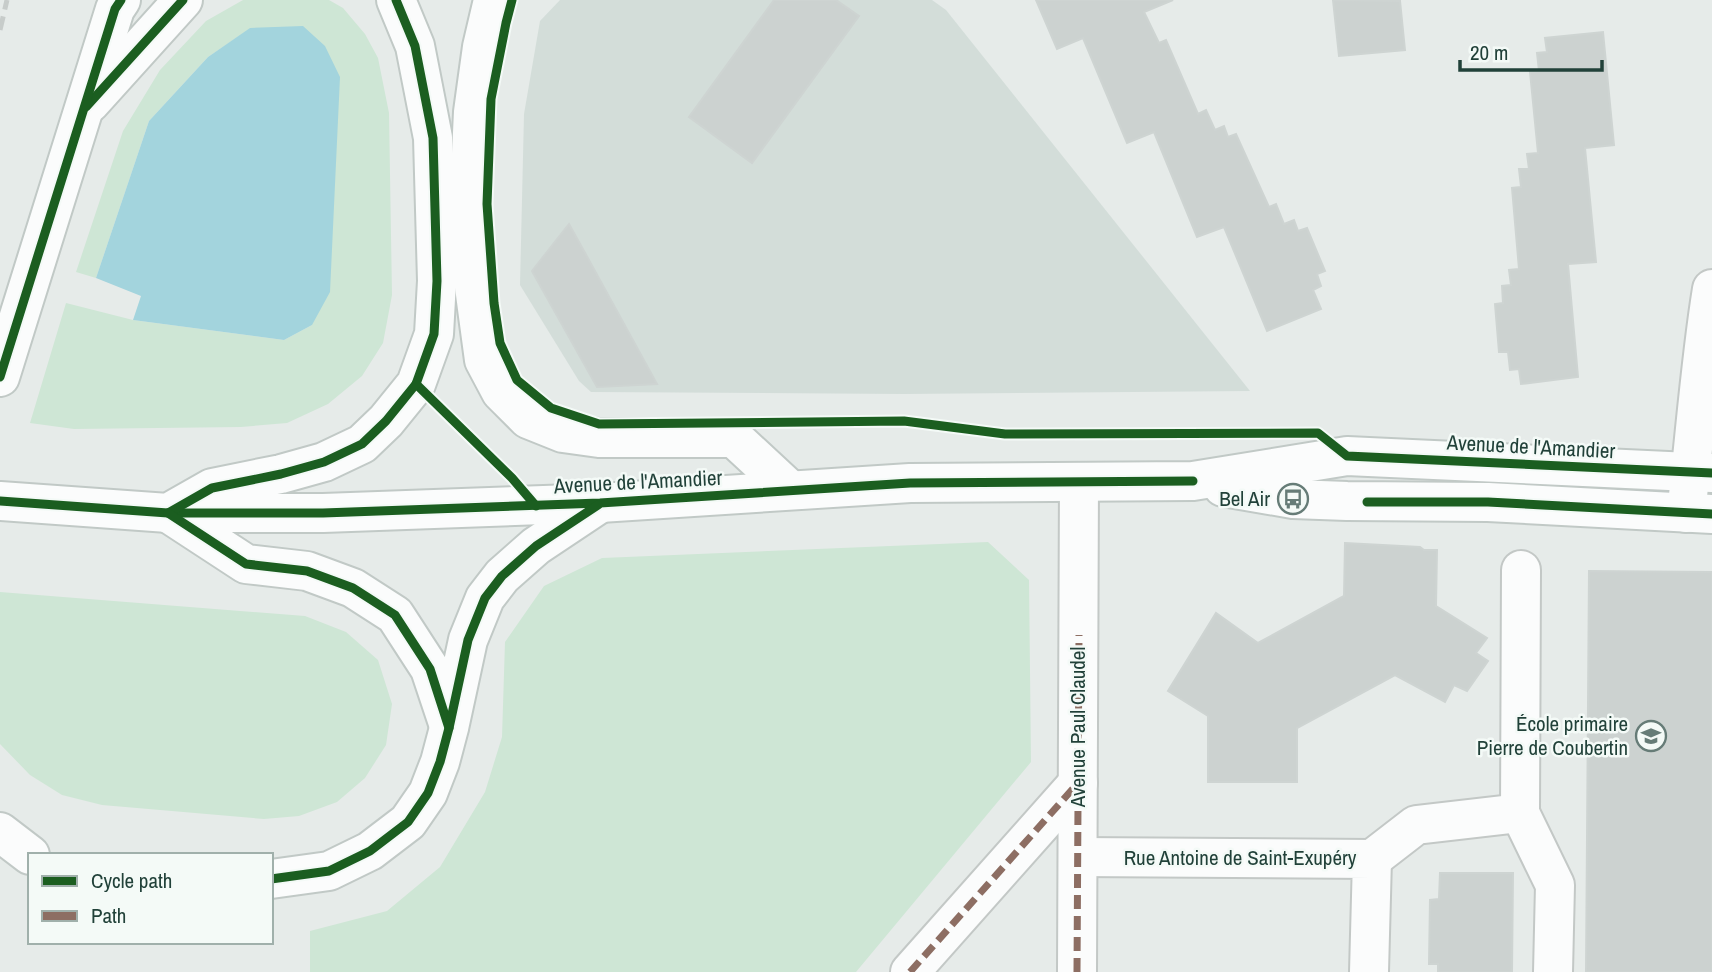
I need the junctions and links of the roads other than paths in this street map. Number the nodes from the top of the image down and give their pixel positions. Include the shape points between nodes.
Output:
1 (121, 0) edge
2 (183, 0) edge
3 (396, 0) edge
4 (493, 0) edge
5 (82, 112) junction
6 (1712, 289) edge
7 (0, 377) edge
8 (1702, 473) edge
9 (1194, 481) junction
10 (1079, 482) junction
11 (790, 490) junction
12 (0, 501) edge
13 (600, 503) junction
14 (168, 513) junction
15 (1699, 514) edge
16 (1521, 570) dead end
17 (449, 728) junction
18 (1078, 783) junction
19 (1520, 813) junction
20 (0, 832) edge
21 (28, 853) edge
22 (1078, 857) junction
23 (1372, 859) junction
24 (273, 879) edge
25 (910, 972) edge
26 (1077, 972) edge
27 (1369, 972) edge
28 (1553, 972) edge

1 - 5 main road
2 - 5 main road
3 - 14 main road via 415,46 433,138 434,334 416,384 362,444 324,462 212,488
4 - 11 main road via 473,112 470,175 473,279 484,360 501,393 528,419 563,433 599,438 734,438
5 - 7 main road
6 - 8 main road via 1697,402
8 - 9 main road, Avenue de l'Amandier via 1347,456
8 - 15 main road
9 - 10 main road, Avenue de l'Amandier
9 - 15 main road, Avenue de l'Amandier via 1293,499 1488,502
10 - 11 main road, Avenue de l'Amandier via 910,483
10 - 18 main road, Avenue Paul Claudel
11 - 13 main road, Avenue de l'Amandier
12 - 14 main road, Avenue de l'Amandier
13 - 14 main road, Avenue de l'Amandier via 323,513
13 - 17 main road via 536,546 485,598 468,640
14 - 17 main road via 246,564 307,571 353,589 395,615 430,669
16 - 19 main road
17 - 24 main road via 428,793 408,822 370,851 329,871
18 - 22 main road, Avenue Paul Claudel
18 - 25 main road
19 - 23 main road via 1416,825
19 - 28 main road via 1555,885
20 - 21 main road
22 - 23 main road, Rue Antoine de Saint-Exupéry
22 - 26 main road, Avenue Paul Claudel
23 - 27 main road, Rue Antoine de Saint-Exupéry

